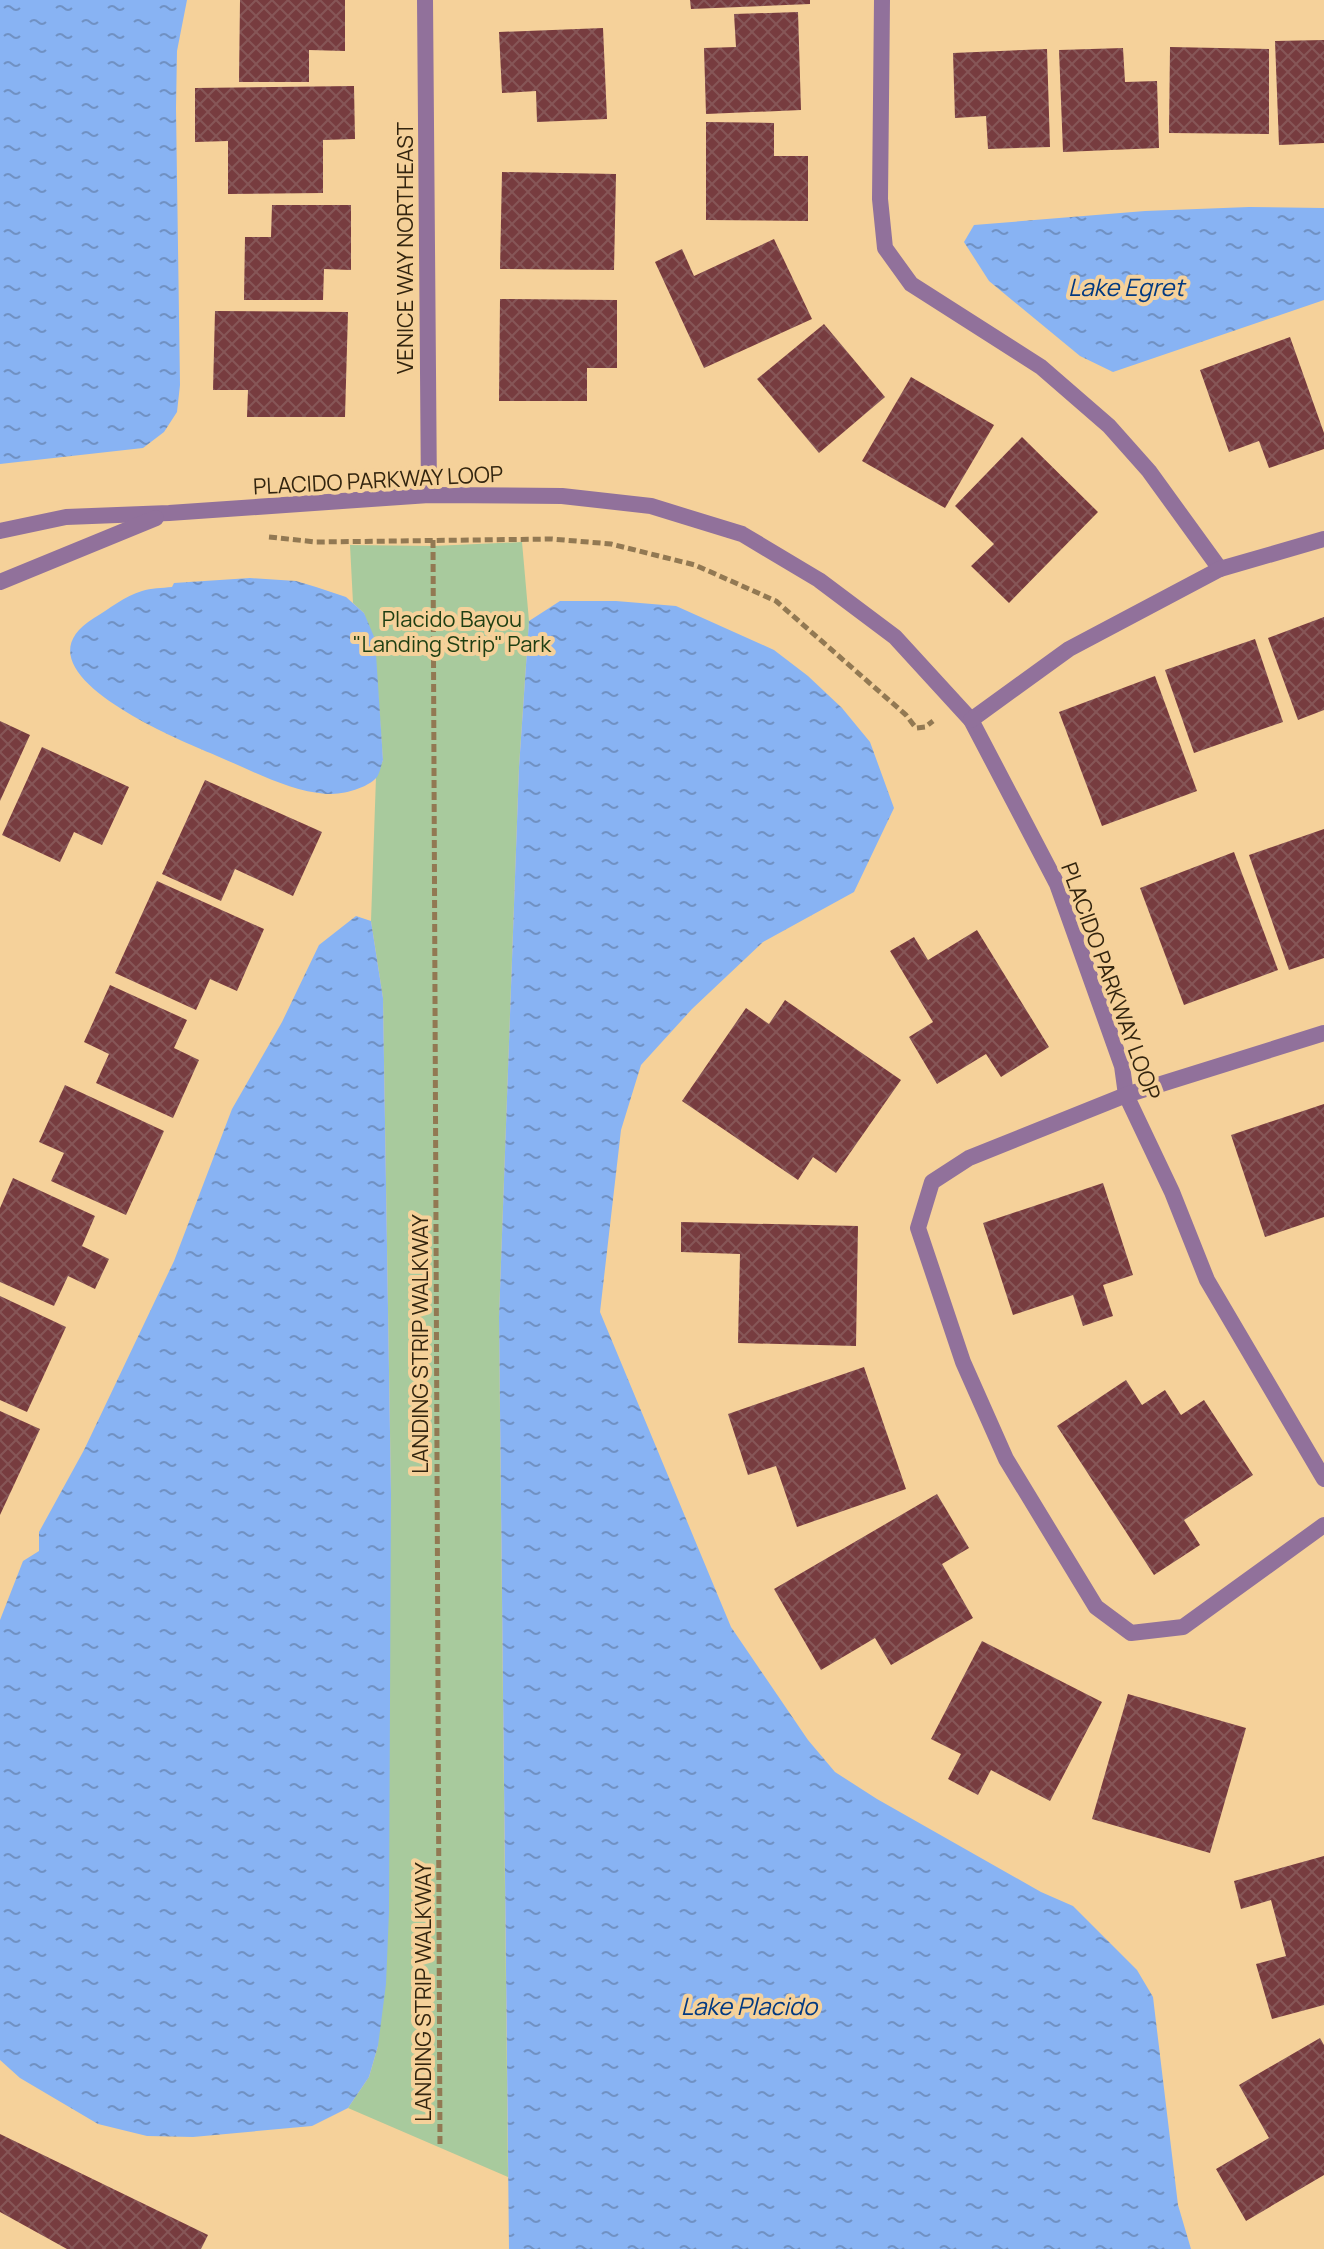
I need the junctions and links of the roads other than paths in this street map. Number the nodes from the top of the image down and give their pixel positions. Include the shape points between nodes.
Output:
1 (425, 0) edge
2 (882, 0) edge
3 (429, 495) junction
4 (169, 513) junction
5 (0, 531) edge
6 (1324, 539) edge
7 (1220, 569) junction
8 (0, 582) edge
9 (971, 720) junction
10 (1324, 1033) edge
11 (1126, 1095) junction
12 (1324, 1479) edge
13 (1324, 1525) edge

1 - 3 street, VENICE WAY NORTHEAST
2 - 7 street via 880,199 885,248 911,284 1041,367 1109,426 1149,471
3 - 4 street, PLACIDO PARKWAY LOOP
3 - 9 street, PLACIDO PARKWAY LOOP via 562,496 651,506 742,534 819,580 895,637
4 - 5 street, PLACIDO PARKWAY LOOP via 66,517
4 - 8 street, PLACIDO PARKWAY LOOP
6 - 7 street
7 - 9 street via 1069,649
9 - 11 street, PLACIDO PARKWAY LOOP via 1057,884 1122,1066
10 - 11 street
11 - 12 street, PLACIDO PARKWAY LOOP via 1207,1280
11 - 13 street via 969,1158 932,1182 918,1228 963,1362 1006,1459 1096,1607 1131,1633 1183,1627

